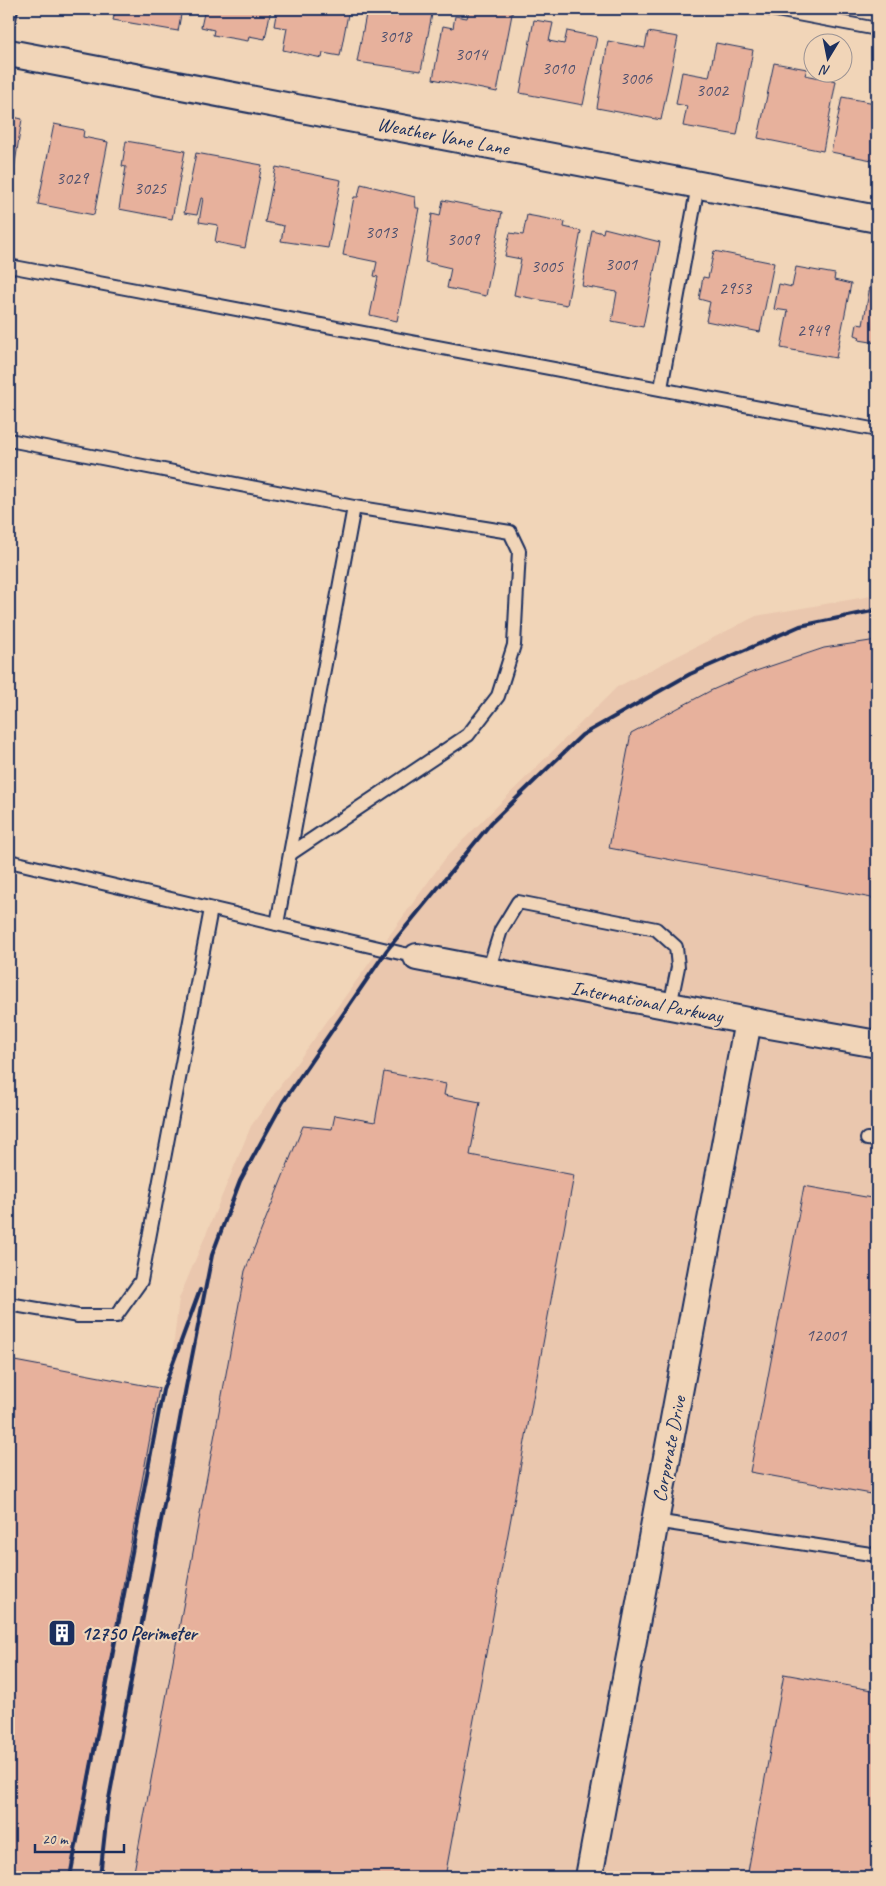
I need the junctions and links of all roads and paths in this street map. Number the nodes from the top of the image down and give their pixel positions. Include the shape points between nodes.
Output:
1 (11, 9) edge
2 (771, 9) edge
3 (9, 20) edge
4 (877, 29) edge
5 (9, 53) edge
6 (698, 185) junction
7 (877, 219) edge
8 (9, 266) edge
9 (661, 388) junction
10 (877, 430) edge
11 (9, 440) edge
12 (354, 507) junction
13 (290, 854) junction
14 (9, 861) edge
15 (211, 909) junction
16 (277, 924) junction
17 (417, 957) joint
18 (488, 971) junction
19 (670, 1006) junction
20 (748, 1021) junction
21 (877, 1044) edge
22 (9, 1304) edge
23 (655, 1521) junction
24 (877, 1555) edge
25 (589, 1877) edge

1 - 3 lane
2 - 4 lane
5 - 6 street, Weather Vane Lane
6 - 7 street, Weather Vane Lane
6 - 9 lane
8 - 9 lane
9 - 10 lane
11 - 12 lane
12 - 13 lane
12 - 13 lane via 510,532 519,551 514,645 498,696 468,735
13 - 16 lane
14 - 15 lane
15 - 16 lane
15 - 22 lane via 140,1281 116,1316 78,1316
16 - 17 lane
17 - 18 street, International Parkway
18 - 19 street, International Parkway
18 - 19 lane via 501,930 518,902 656,930 676,947 678,967
19 - 20 street, International Parkway
20 - 21 street, International Parkway
20 - 23 street, Corporate Drive
23 - 24 lane
23 - 25 street, Corporate Drive

